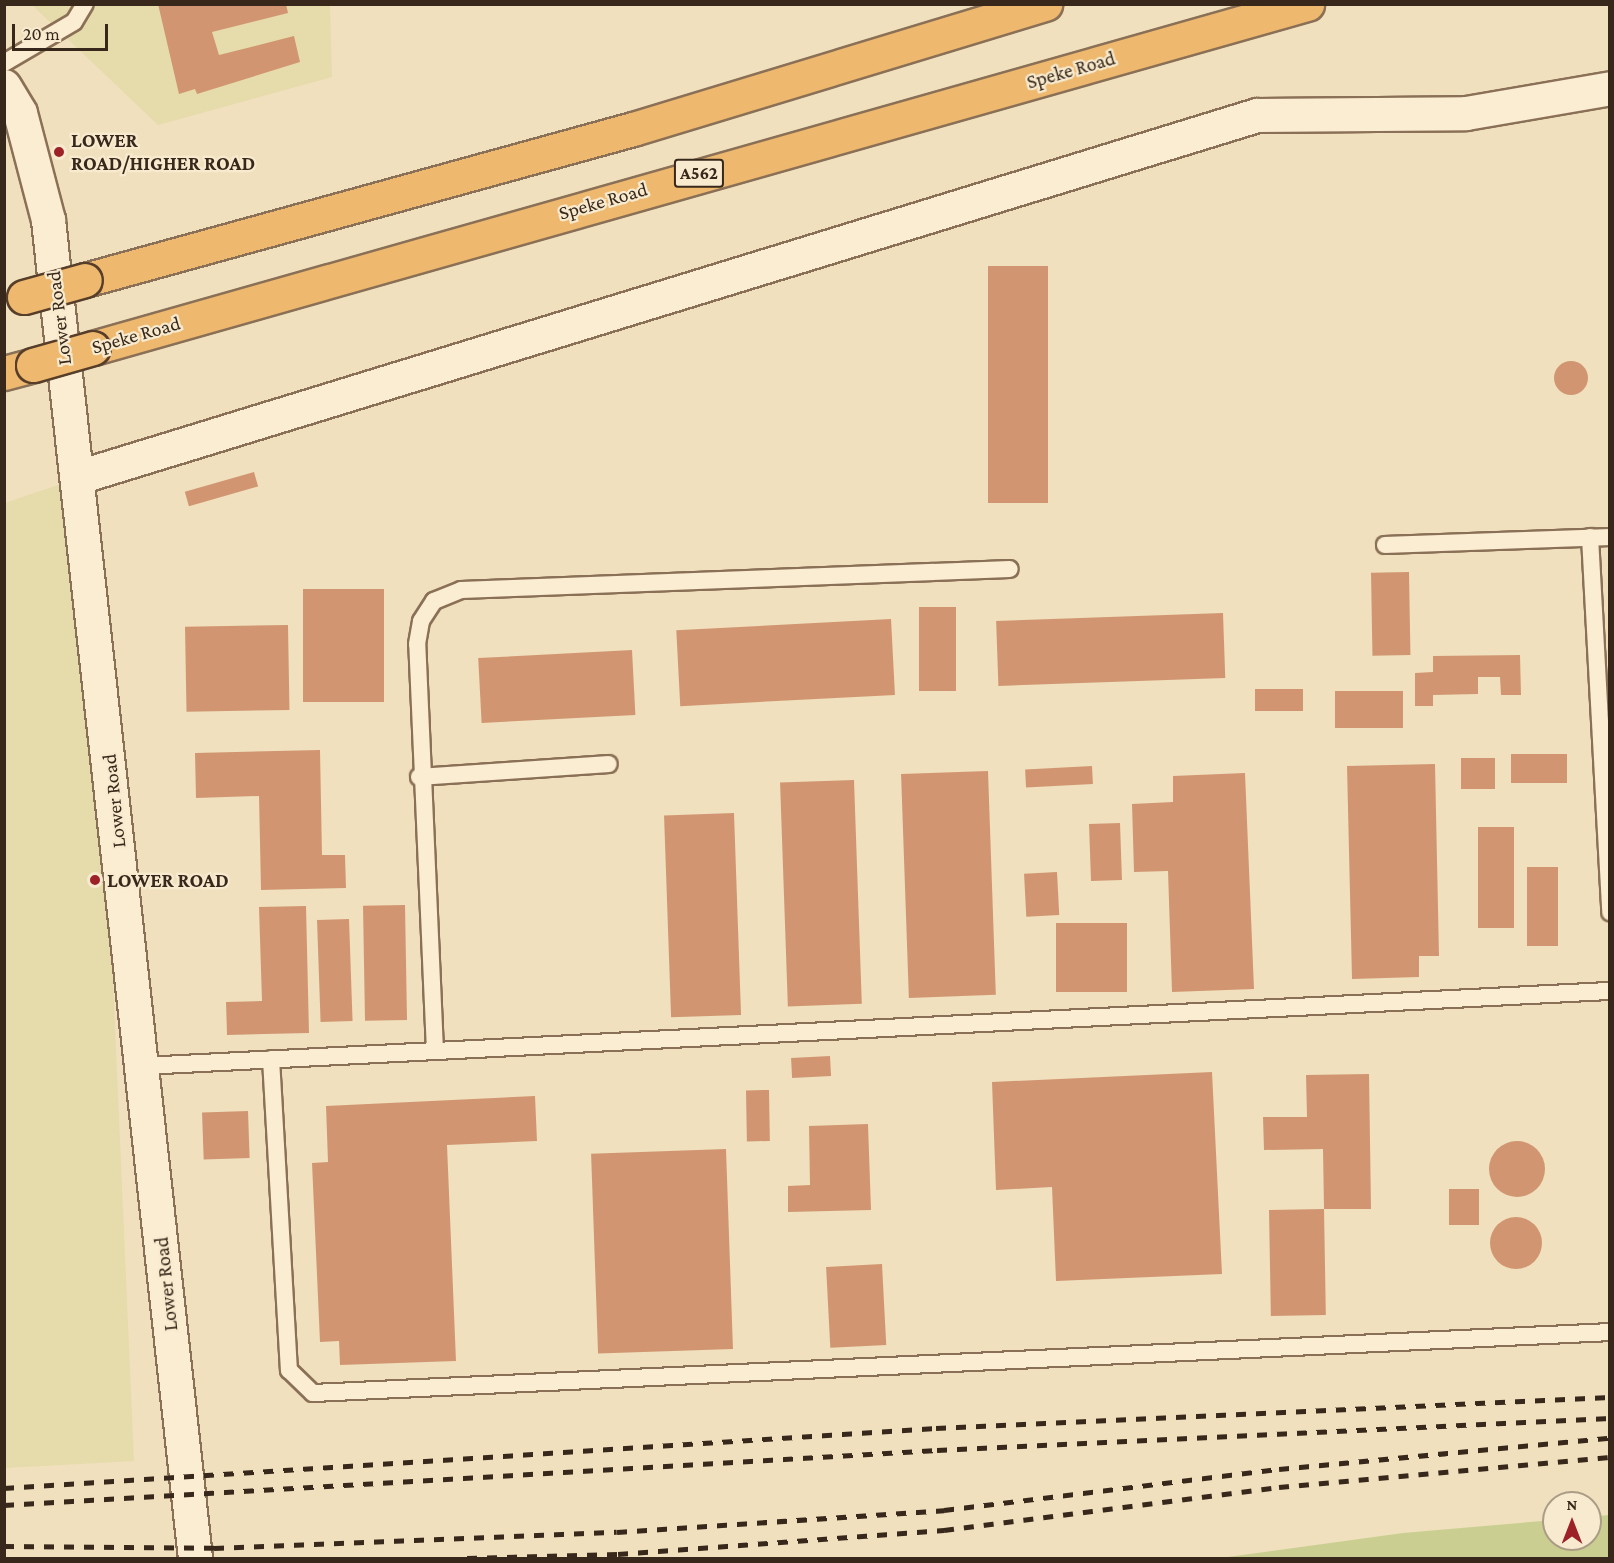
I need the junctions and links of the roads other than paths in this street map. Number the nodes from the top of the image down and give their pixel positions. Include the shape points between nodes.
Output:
1 (85, 4) edge
2 (1045, 4) edge
3 (1307, 4) edge
4 (4, 63) edge
5 (4, 86) edge
6 (1610, 88) edge
7 (14, 300) edge
8 (19, 369) edge
9 (78, 477) junction
10 (1590, 537) junction
11 (1610, 537) edge
12 (1385, 545) dead end
13 (1010, 569) dead end
14 (609, 765) dead end
15 (419, 777) junction
16 (1610, 912) edge
17 (1610, 991) edge
18 (435, 1051) junction
19 (272, 1059) junction
20 (143, 1066) junction
21 (1610, 1332) edge
22 (195, 1558) edge

1 - 4 lane via 74,22
2 - 7 highway, bridge via 633,129
3 - 8 highway, Speke Road / A562, bridge
5 - 9 street, Lower Road via 20,114 48,220
6 - 9 street via 1466,114 1257,115
9 - 20 street, Lower Road
10 - 11 lane
10 - 12 lane
10 - 16 lane
13 - 15 lane via 461,590 434,601 421,621 417,644
14 - 15 lane
15 - 18 lane
17 - 18 lane
18 - 19 lane
19 - 20 lane
19 - 21 lane via 289,1370 313,1393
20 - 22 street, Lower Road

